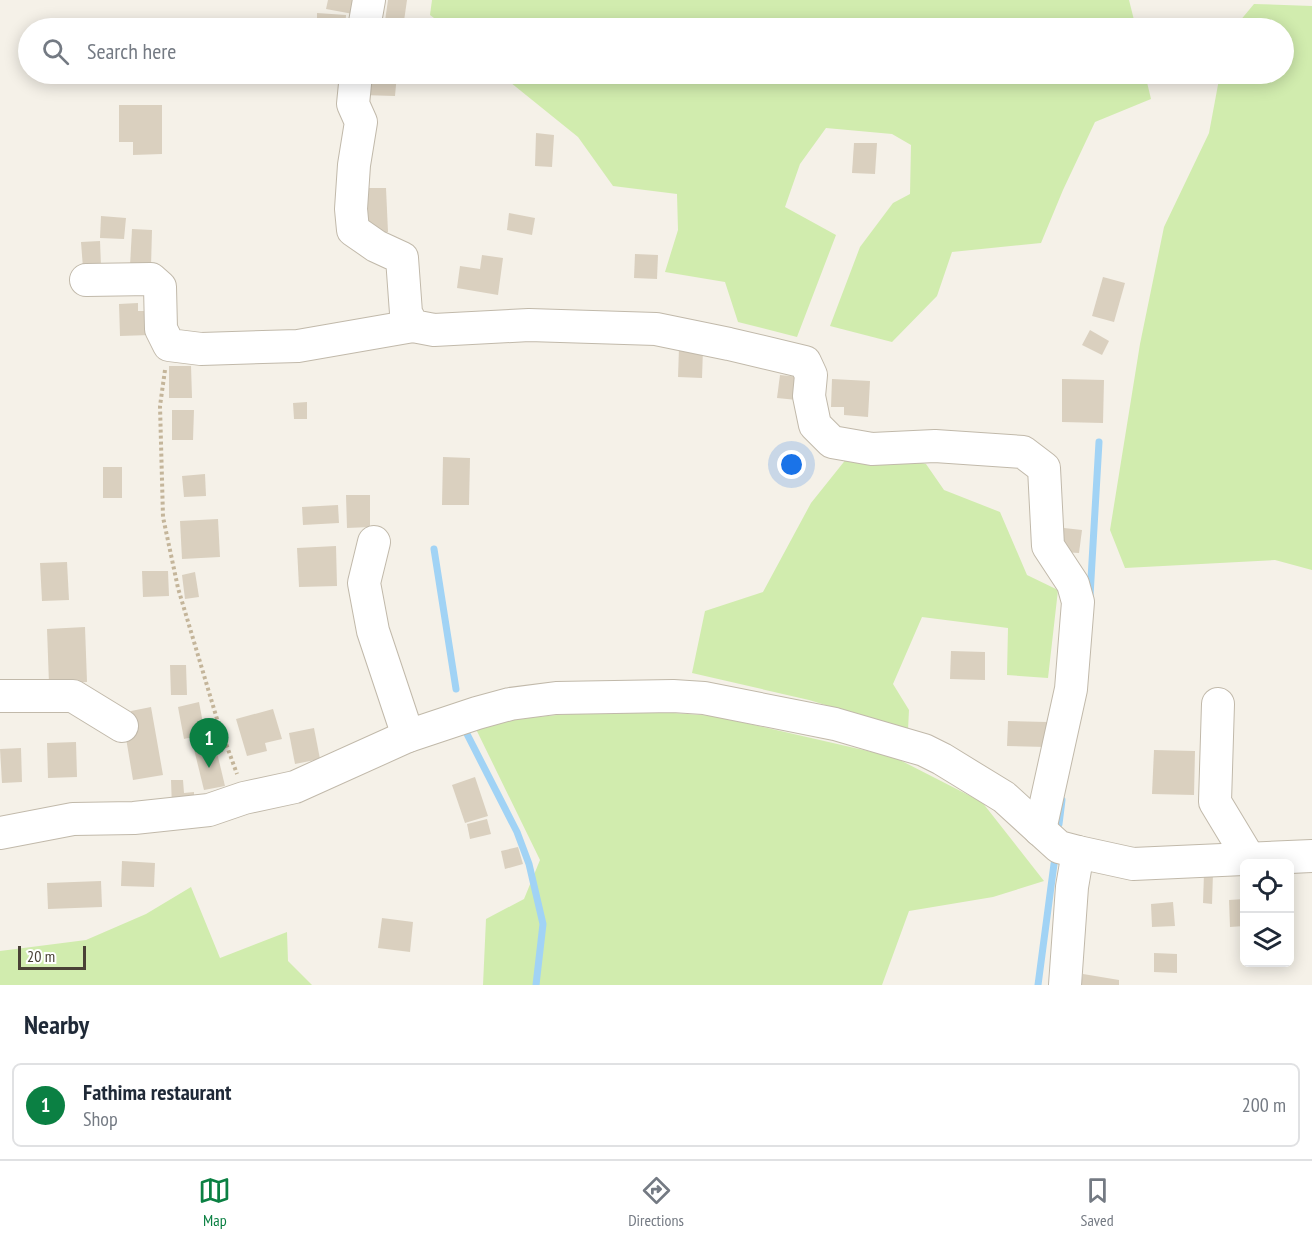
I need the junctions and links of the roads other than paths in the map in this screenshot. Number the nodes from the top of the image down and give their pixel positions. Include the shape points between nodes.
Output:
1 (369, 0) edge
2 (366, 18) edge
3 (355, 84) edge
4 (86, 280) dead end
5 (413, 326) junction
6 (374, 542) dead end
7 (0, 696) edge
8 (1218, 704) dead end
9 (122, 726) dead end
10 (408, 736) junction
11 (1040, 830) junction
12 (0, 833) edge
13 (1077, 852) junction
14 (1312, 856) edge
15 (1249, 859) edge
16 (1266, 859) edge
17 (1240, 860) edge
18 (1065, 985) edge

1 - 2 street
3 - 5 street via 353,104 361,122 354,165 353,230 402,258 406,314
4 - 5 street via 151,279 160,287 161,329 169,345 201,349 298,346
5 - 11 street via 434,330 529,325 656,329 729,344 805,362 811,375 809,396 815,425 832,442 872,449 935,446 1023,452 1044,468 1048,546 1073,584 1077,602 1071,689
6 - 10 street via 364,583 373,631
7 - 9 street via 73,696
8 - 15 street via 1215,802
10 - 11 street via 477,713 556,698 704,698 835,724 924,750 1004,797
10 - 12 street via 295,787 209,810 134,818 73,819
11 - 13 street via 1059,847
13 - 17 street via 1133,864
13 - 18 street
14 - 16 street

